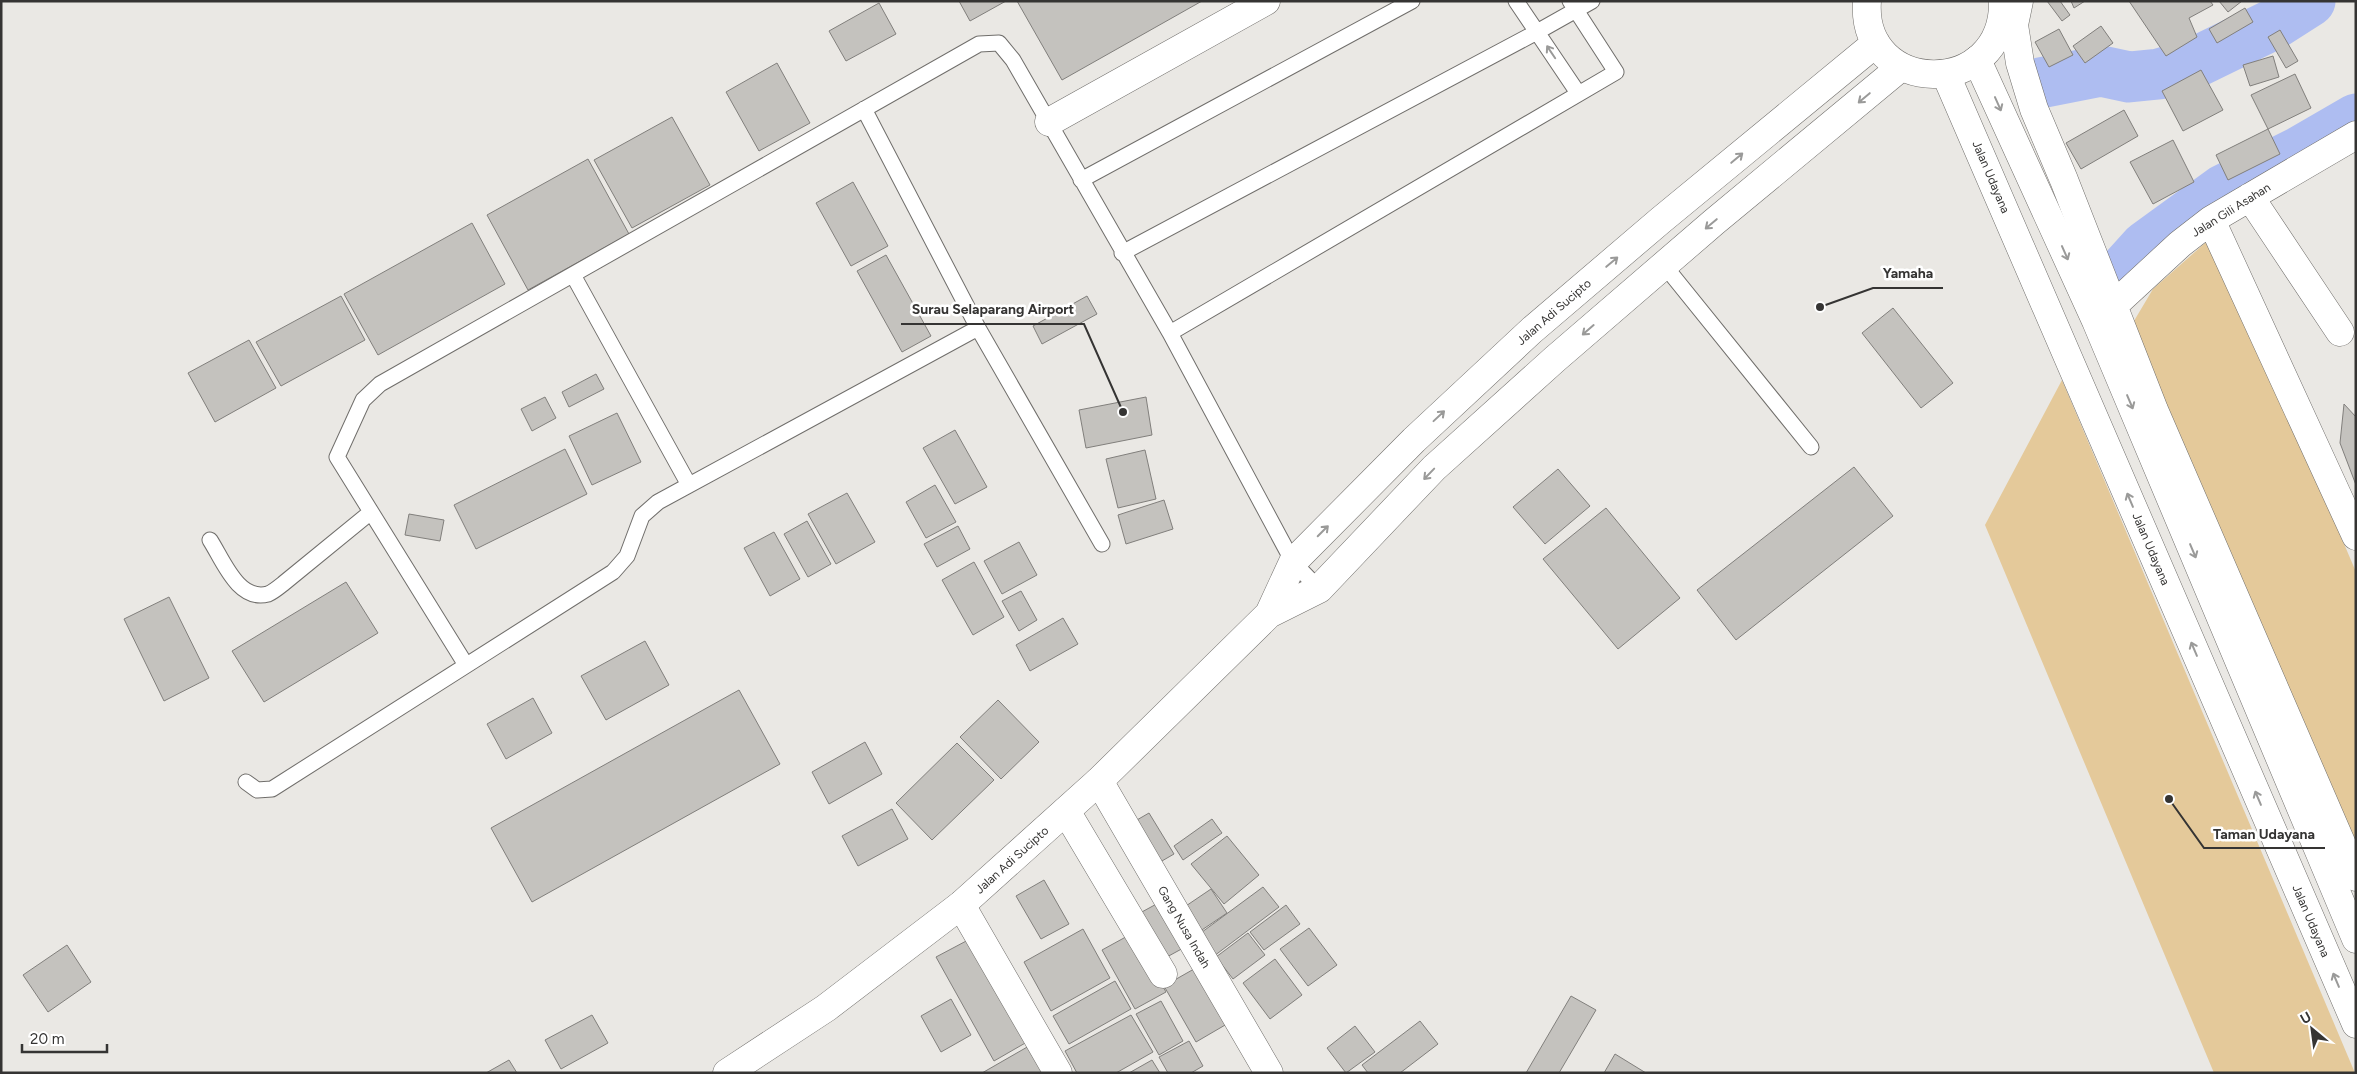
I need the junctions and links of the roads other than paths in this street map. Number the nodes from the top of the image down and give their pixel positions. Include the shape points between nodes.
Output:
1 (1266, 1) edge
2 (1412, 1) edge
3 (1516, 1) edge
4 (1592, 1) edge
5 (1867, 1) edge
6 (2003, 1) edge
7 (2019, 1) edge
8 (1572, 6) edge
9 (1537, 32) junction
10 (1876, 43) junction
11 (1977, 60) junction
12 (1901, 67) junction
13 (1946, 74) junction
14 (1578, 93) junction
15 (864, 109) junction
16 (1049, 122) junction
17 (2356, 136) edge
18 (1081, 180) junction
19 (2250, 197) junction
20 (2211, 220) junction
21 (1122, 253) junction
22 (1664, 265) junction
23 (573, 275) junction
24 (2105, 313) junction
25 (978, 328) junction
26 (2340, 332) dead end
27 (1170, 333) junction
28 (1811, 447) dead end
29 (689, 485) junction
30 (371, 512) junction
31 (2356, 536) edge
32 (210, 540) dead end
33 (1102, 544) dead end
34 (1293, 562) junction
35 (1319, 589) junction
36 (1269, 614) junction
37 (466, 665) junction
38 (246, 782) dead end
39 (1099, 782) junction
40 (1066, 811) junction
41 (2356, 877) edge
42 (970, 919) junction
43 (2356, 939) edge
44 (1163, 974) dead end
45 (2356, 1024) edge
46 (727, 1073) edge
47 (1058, 1073) edge
48 (1269, 1073) edge

1 - 16 main road
2 - 18 lane
3 - 9 lane
4 - 8 lane
5 - 10 main road via 1868,22
6 - 11 main road via 1998,34
7 - 24 main road via 2014,25 2020,63
8 - 9 lane
8 - 14 lane via 1616,72
14 -> 9 lane
9 - 21 lane
10 - 12 main road
34 -> 10 main road, Jalan Adi Sucipto via 1414,440 1532,330
11 - 13 main road via 1957,72
11 -> 24 main road
12 - 13 main road via 1923,74
12 -> 22 main road, Jalan Adi Sucipto
45 -> 13 main road, Jalan Udayana
14 - 27 lane
15 - 16 lane via 979,44 999,43 1013,60
15 - 23 lane
15 - 25 lane
16 - 18 lane
17 - 19 main road, Jalan Gili Asahan
18 - 21 lane
19 - 20 main road, Jalan Gili Asahan
19 - 26 main road
20 - 24 main road, Jalan Gili Asahan
20 - 31 main road
21 - 27 lane
22 - 28 lane
22 -> 35 main road, Jalan Adi Sucipto via 1434,468
23 - 29 lane
23 - 30 lane via 380,384 363,400 337,457
24 - 41 main road via 2154,410
24 -> 43 main road
25 - 29 lane
25 - 33 lane
27 - 34 lane
29 - 37 lane via 652,506 642,516 627,556 613,572
30 - 32 lane via 268,594 252,595 239,587
30 - 37 lane
34 - 35 lane
34 - 36 main road, Jalan Adi Sucipto
35 - 36 main road, Jalan Adi Sucipto
36 - 39 main road, Jalan Adi Sucipto
37 - 38 lane via 272,789 257,790
39 - 40 main road, Jalan Adi Sucipto
39 - 48 main road, Gang Nusa Indah
40 - 42 main road, Jalan Adi Sucipto
40 - 44 main road
42 - 46 main road, Jalan Adi Sucipto
42 - 47 main road

